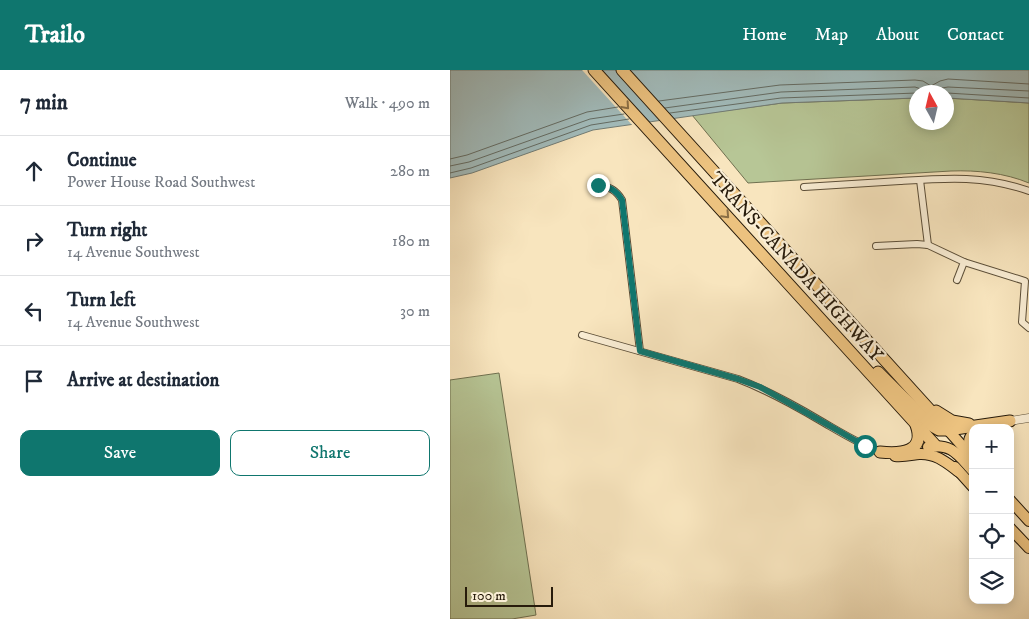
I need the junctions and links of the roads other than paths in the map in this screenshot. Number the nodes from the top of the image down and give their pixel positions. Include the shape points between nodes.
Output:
1 (594, 70) edge
2 (622, 70) edge
3 (920, 180) junction
4 (598, 185) dead end
5 (804, 187) dead end
6 (1029, 191) edge
7 (928, 245) junction
8 (876, 246) dead end
9 (964, 262) junction
10 (957, 280) dead end
11 (828, 327) junction
12 (1029, 328) edge
13 (582, 335) dead end
14 (640, 351) junction
15 (917, 396) junction
16 (1029, 418) edge
17 (1010, 421) junction
18 (915, 424) junction
19 (1001, 424) edge
20 (948, 430) junction
21 (936, 446) junction
22 (880, 452) junction
23 (900, 452) junction
24 (969, 454) edge
25 (971, 469) edge
26 (959, 472) junction
27 (969, 483) edge
28 (1014, 503) edge
29 (1014, 512) edge
30 (1026, 517) edge
31 (1029, 527) edge
32 (1014, 532) edge
33 (1029, 548) edge

1 -> 11 highway, TRANS-CANADA HIGHWAY
2 - 15 highway, TRANS-CANADA HIGHWAY
3 - 5 street
3 - 6 street via 980,179
3 - 7 street
4 - 14 street via 608,186 622,200
7 - 8 street
7 - 9 street
9 - 10 street
9 - 12 street via 1025,281 1022,322
11 - 18 highway, TRANS-CANADA HIGHWAY
11 - 20 highway via 861,354 932,426
13 - 14 street
14 - 22 street via 760,387
15 - 17 highway via 956,422
15 - 20 highway, TRANS-CANADA HIGHWAY
16 - 17 street
17 - 19 highway
17 - 20 highway
18 - 21 highway, TRANS-CANADA HIGHWAY
18 - 23 highway via 918,442
20 - 24 highway, TRANS-CANADA HIGHWAY
21 - 23 highway
21 - 25 highway via 953,450
21 - 26 highway, TRANS-CANADA HIGHWAY
22 - 23 highway
22 - 26 highway via 900,457 933,455
26 - 27 highway, TRANS-CANADA HIGHWAY
28 - 30 highway
29 - 31 highway
32 - 33 highway

